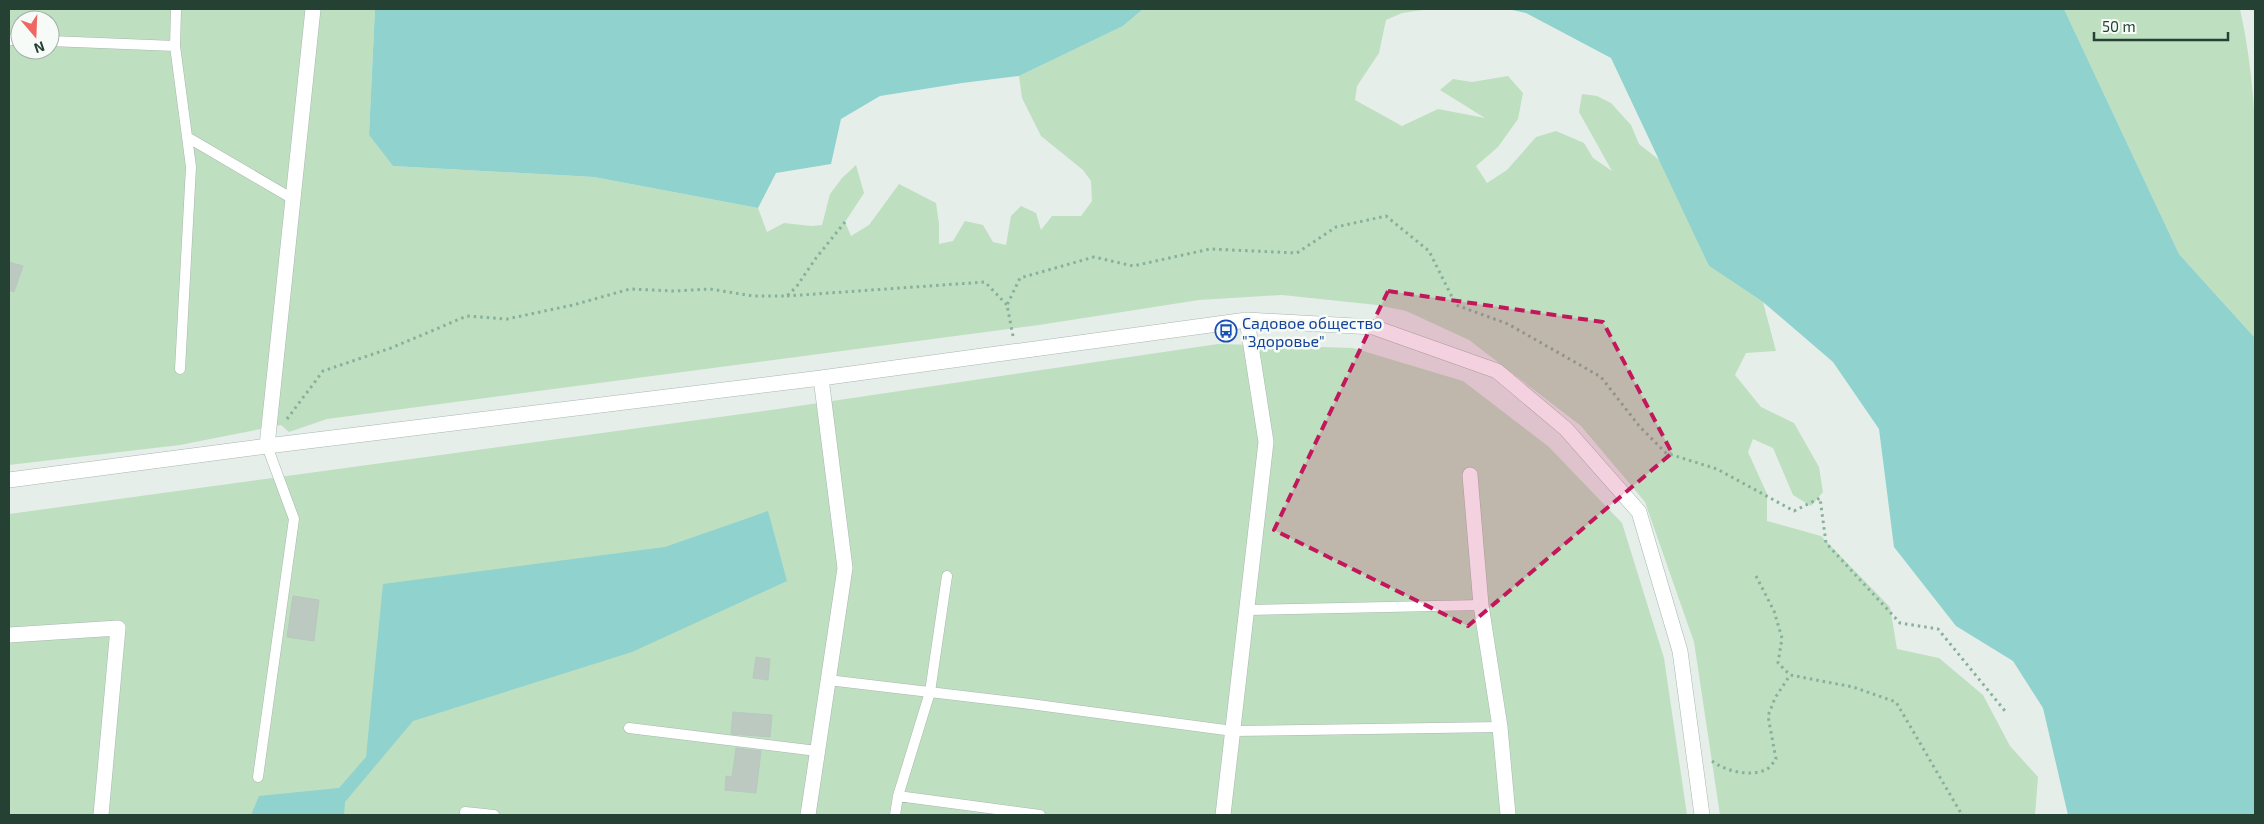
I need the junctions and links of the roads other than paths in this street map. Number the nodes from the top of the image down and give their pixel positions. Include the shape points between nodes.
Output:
1 (176, 9) edge
2 (313, 9) edge
3 (60, 42) edge
4 (175, 46) junction
5 (187, 137) junction
6 (294, 199) junction
7 (1247, 320) junction
8 (180, 369) dead end
9 (821, 378) junction
10 (268, 446) junction
11 (1470, 474) dead end
12 (9, 480) edge
13 (947, 576) dead end
14 (1481, 605) junction
15 (1247, 610) junction
16 (9, 635) edge
17 (828, 680) junction
18 (930, 692) junction
19 (1500, 727) junction
20 (629, 728) dead end
21 (1233, 731) junction
22 (817, 751) junction
23 (258, 777) dead end
24 (898, 796) junction
25 (465, 812) dead end
26 (101, 815) edge
27 (494, 815) edge
28 (808, 815) edge
29 (895, 815) edge
30 (1040, 815) edge
31 (1223, 815) edge
32 (1508, 815) edge
33 (1702, 815) edge

1 - 4 lane
2 - 6 street
3 - 4 lane
4 - 5 lane
5 - 6 lane
5 - 8 lane via 191,167
6 - 10 street
7 - 9 street
7 - 15 street via 1266,442
7 - 33 street via 1373,327 1497,371 1566,429 1639,512 1680,651
9 - 10 street
9 - 17 street via 845,568
10 - 12 street
10 - 23 lane via 294,520
11 - 14 street
13 - 18 lane
14 - 15 lane
14 - 19 street
15 - 21 street
16 - 26 street via 118,628
17 - 18 lane
17 - 22 street
18 - 21 lane
18 - 24 lane
19 - 21 lane
19 - 32 street
20 - 22 lane
21 - 31 street
22 - 28 street
24 - 29 lane
24 - 30 lane
25 - 27 lane

